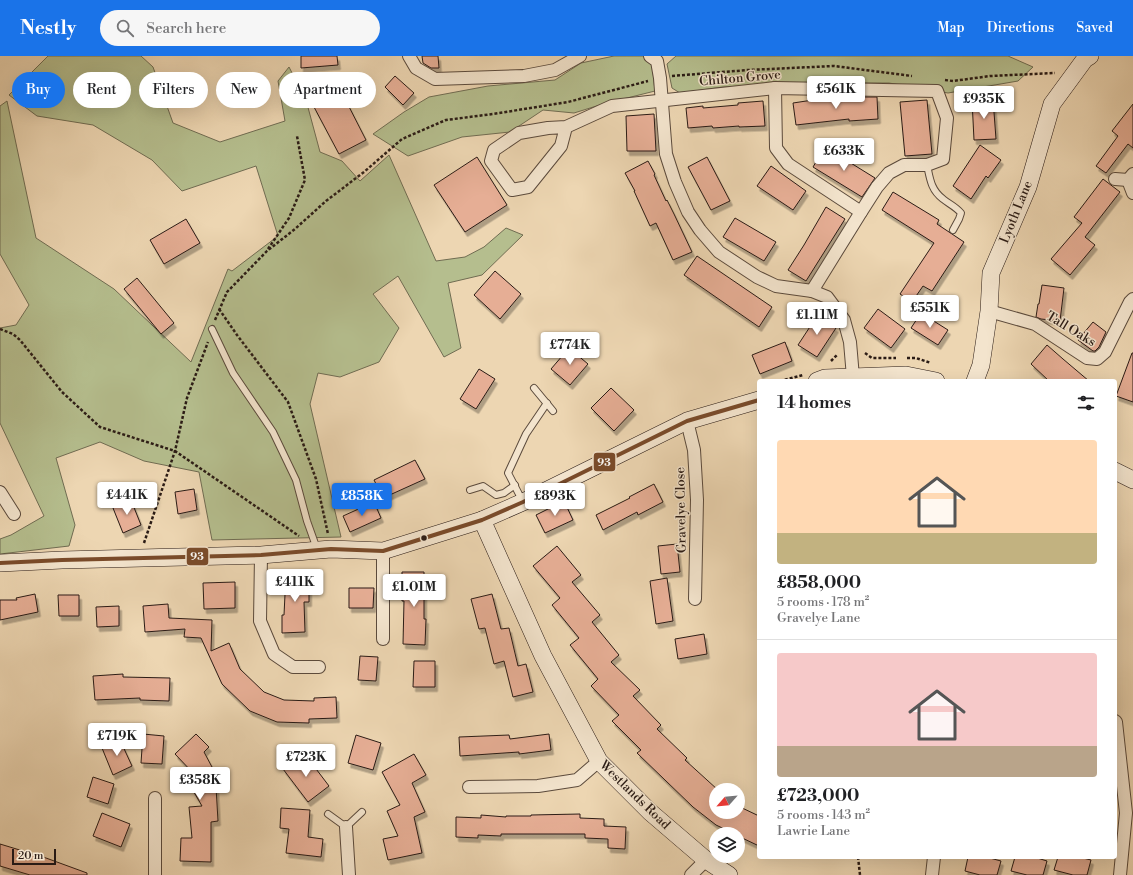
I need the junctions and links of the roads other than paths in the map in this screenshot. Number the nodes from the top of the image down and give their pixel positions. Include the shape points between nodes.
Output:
1 (409, 56) edge
2 (580, 56) edge
3 (1090, 56) edge
4 (657, 58) edge
5 (775, 88) junction
6 (662, 100) junction
7 (566, 127) junction
8 (927, 165) junction
9 (1131, 177) edge
10 (1115, 179) dead end
11 (1133, 193) edge
12 (861, 212) junction
13 (953, 230) dead end
14 (812, 291) junction
15 (1132, 301) edge
16 (989, 311) junction
17 (212, 329) road end
18 (853, 377) junction
19 (823, 379) edge
20 (926, 379) edge
21 (976, 379) edge
22 (534, 388) dead end
23 (757, 401) edge
24 (547, 403) junction
25 (553, 411) dead end
26 (687, 421) junction
27 (1117, 472) edge
28 (1133, 480) edge
29 (515, 485) junction
30 (470, 490) dead end
31 (0, 492) edge
32 (523, 502) junction
33 (14, 514) dead end
34 (482, 520) junction
35 (324, 549) junction
36 (383, 551) junction
37 (261, 555) junction
38 (0, 563) edge
39 (695, 599) dead end
40 (383, 640) dead end
41 (319, 667) dead end
42 (1117, 731) edge
43 (599, 761) junction
44 (468, 787) dead end
45 (155, 798) dead end
46 (362, 812) dead end
47 (328, 814) dead end
48 (346, 827) junction
49 (934, 859) edge
50 (706, 860) junction
51 (155, 875) edge
52 (349, 875) edge
53 (691, 875) edge
54 (729, 875) edge
55 (932, 875) edge
56 (1120, 875) edge

1 - 2 street via 416,68 435,79 524,76 555,70
3 - 16 street, Lyoth Lane via 1085,59 1052,104 1028,187 991,273
4 - 6 street
5 - 6 street, Chilton Grove
5 - 8 street, Chilton Grove via 937,91 947,118 944,159
5 - 12 street via 776,148 788,164
6 - 7 street, Chilton Grove via 612,106
6 - 14 street via 666,154 688,212 700,230 720,252 757,278 776,286
7 - 7 street via 561,146 528,187 512,190 491,161 494,150 519,133
8 - 12 street, Chilton Grove via 904,165 889,173
8 - 13 lane via 932,188 961,213
9 - 10 street
9 - 11 street
12 - 14 street, Chilton Grove
14 - 18 street via 827,297 844,320 850,342
15 - 16 street, Tall Oaks via 1105,352 1097,359 1087,358 1035,324
16 - 21 street, Lyoth Lane
17 - 35 lane via 233,373 273,432 296,480 307,521
18 - 19 street
18 - 20 street via 906,375
22 - 24 lane
23 - 26 street
24 - 25 lane
24 - 29 lane via 526,434 508,474
26 - 32 street
26 - 39 street, Gravelye Close via 694,450
27 - 28 street
29 - 30 lane via 496,495 483,486
29 - 32 lane
31 - 33 street
32 - 34 street
34 - 36 street
34 - 43 street, Westlands Road via 543,656
35 - 36 street
35 - 37 street
36 - 40 street
37 - 38 street
37 - 41 street via 260,621 274,654 293,667
42 - 56 street via 1126,812
43 - 44 street via 577,780 538,786
43 - 50 street, Westlands Road via 650,812
45 - 51 street
46 - 48 lane
47 - 48 lane
48 - 52 street
49 - 55 street
50 - 53 street
50 - 54 street, Westlands Road

